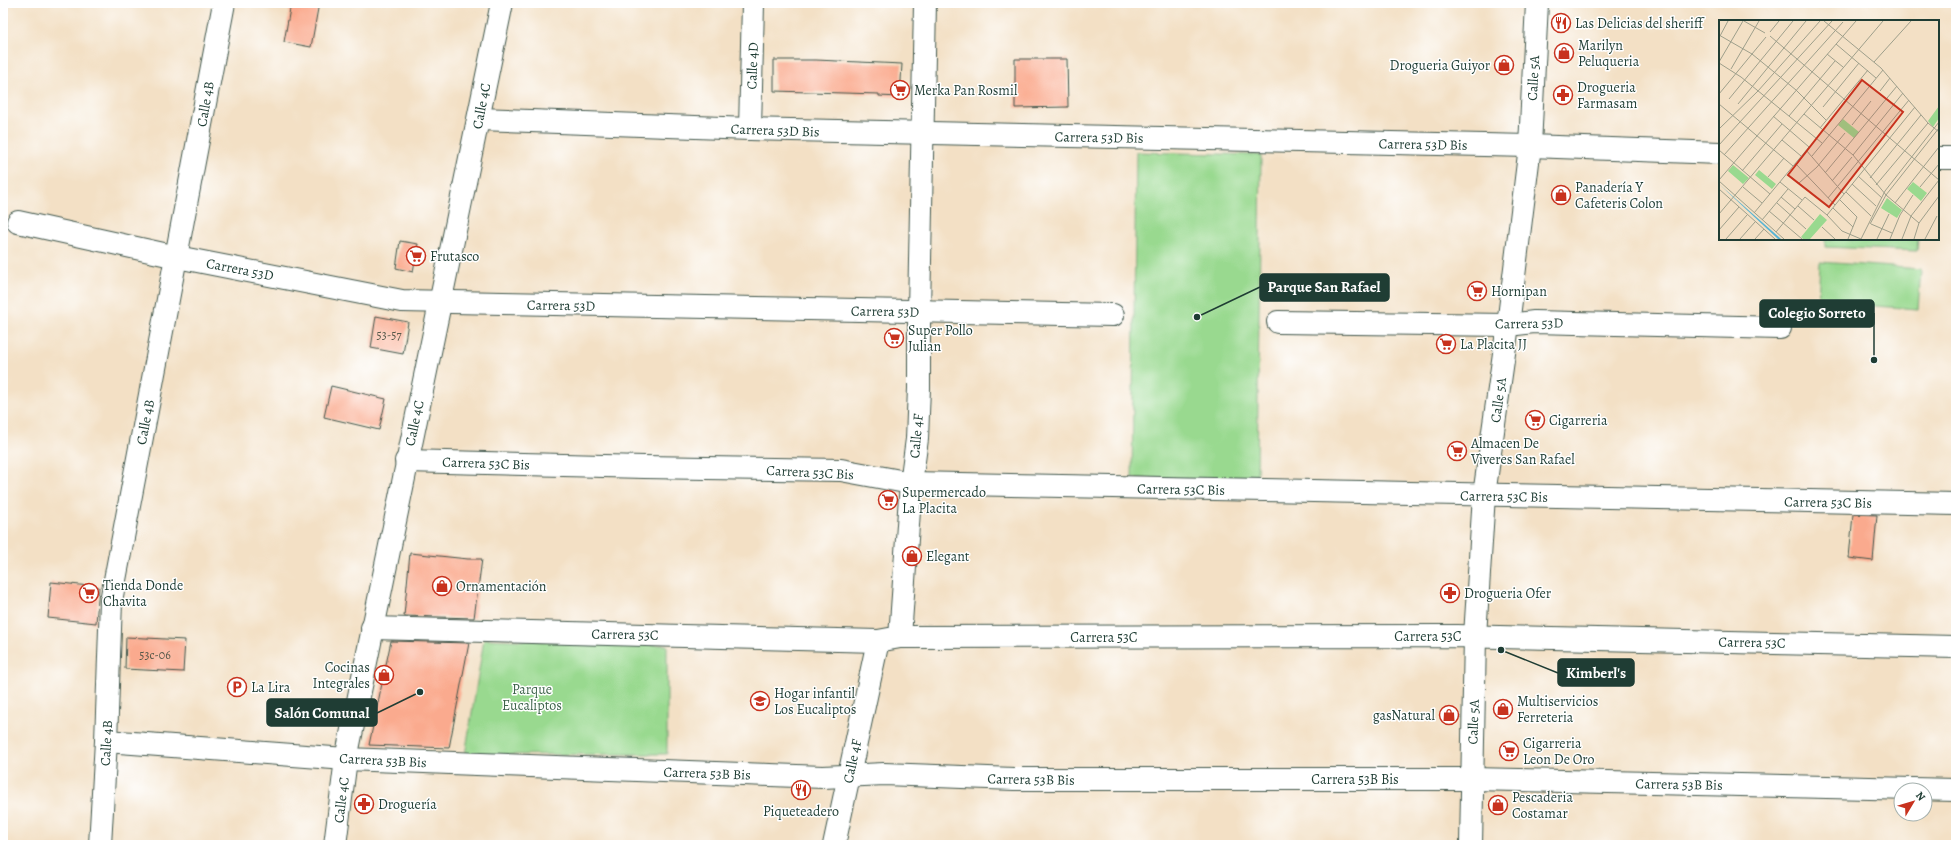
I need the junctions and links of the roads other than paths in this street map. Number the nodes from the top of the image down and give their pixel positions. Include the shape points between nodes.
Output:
1 (224, 3) edge
2 (502, 3) edge
3 (753, 3) edge
4 (925, 3) edge
5 (1537, 3) edge
6 (479, 119) junction
7 (750, 129) junction
8 (922, 134) junction
9 (1530, 146) junction
10 (1719, 154) edge
11 (1939, 158) edge
12 (1956, 158) edge
13 (18, 222) dead end
14 (177, 257) junction
15 (440, 302) junction
16 (919, 312) junction
17 (1113, 315) dead end
18 (1278, 322) dead end
19 (1508, 324) junction
20 (1780, 328) dead end
21 (406, 461) junction
22 (911, 484) junction
23 (1484, 496) junction
24 (1956, 504) edge
25 (372, 628) junction
26 (1476, 636) junction
27 (900, 637) junction
28 (878, 640) junction
29 (1956, 647) edge
30 (106, 741) junction
31 (346, 759) junction
32 (848, 776) junction
33 (1472, 779) junction
34 (1956, 790) edge
35 (100, 845) edge
36 (335, 845) edge
37 (834, 845) edge
38 (1471, 845) edge

1 - 14 street, Calle 4B
2 - 6 street, Calle 4C
3 - 7 street, Calle 4D
4 - 8 street, Calle 4F
5 - 9 street, Calle 5A
6 - 7 street, Carrera 53D Bis
6 - 15 street, Calle 4C
7 - 8 street, Carrera 53D Bis
8 - 9 street, Carrera 53D Bis
8 - 16 street, Calle 4F
9 - 10 street, Carrera 53D Bis
9 - 19 street, Calle 5A
11 - 12 street
13 - 14 street, Carrera 53D
14 - 15 street, Carrera 53D via 402,301
14 - 30 street, Calle 4B via 111,601
15 - 16 street, Carrera 53D
15 - 21 street, Calle 4C
16 - 17 street, Carrera 53D
16 - 22 street, Calle 4F via 917,439
18 - 19 street, Carrera 53D
19 - 20 street, Carrera 53D via 1534,322
19 - 23 street, Calle 5A
21 - 22 street, Carrera 53C Bis via 841,470
21 - 25 street, Calle 4C
22 - 23 street, Carrera 53C Bis
22 - 27 street, Calle 4F
23 - 24 street, Carrera 53C Bis
23 - 26 street, Calle 5A
25 - 28 street, Carrera 53C
25 - 31 street, Calle 4C
26 - 27 street, Carrera 53C
26 - 29 street, Carrera 53C
26 - 33 street, Calle 5A
27 - 28 street
28 - 32 street, Calle 4F
30 - 31 street, Carrera 53B Bis
30 - 35 street, Calle 4B
31 - 32 street, Carrera 53B Bis
31 - 36 street, Calle 4C
32 - 33 street, Carrera 53B Bis via 884,774 1014,779
32 - 37 street, Calle 4F
33 - 34 street, Carrera 53B Bis
33 - 38 street, Calle 5A

